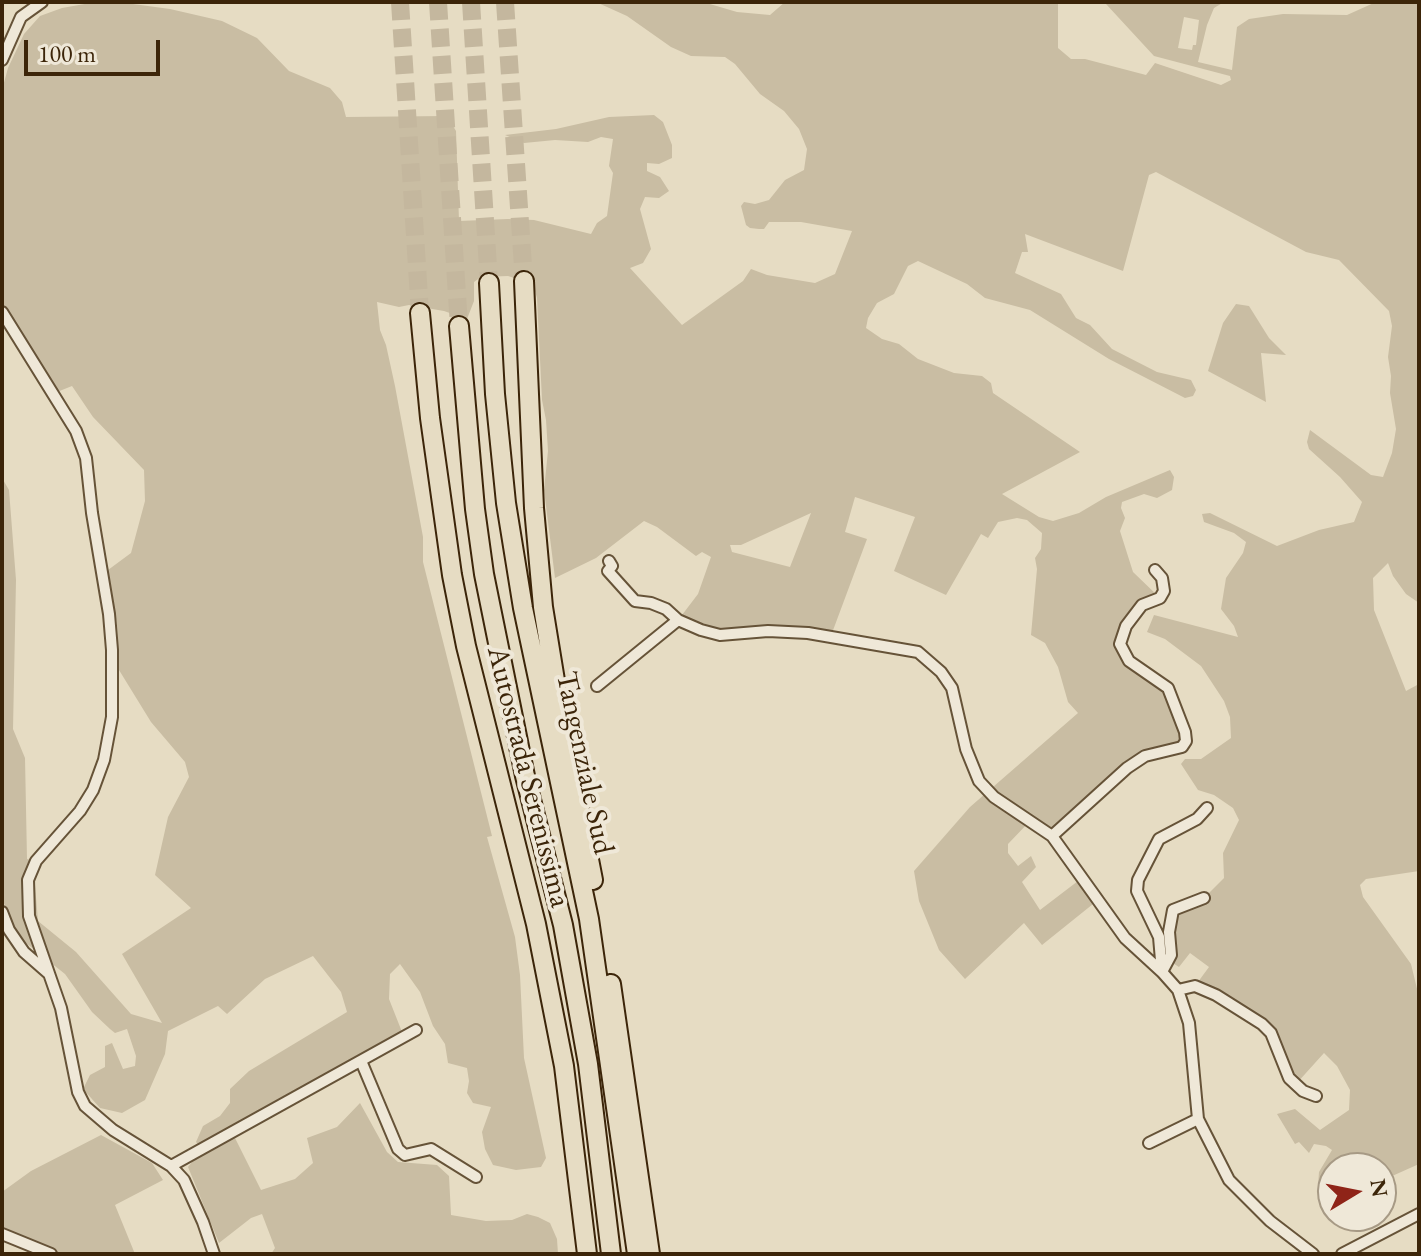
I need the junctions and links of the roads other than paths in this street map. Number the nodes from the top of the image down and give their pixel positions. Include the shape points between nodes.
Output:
1 (42, 2) edge
2 (2, 60) edge
3 (524, 281) tunnel mouth
4 (489, 283) tunnel mouth
5 (2, 312) edge
6 (420, 313) tunnel mouth
7 (459, 326) tunnel mouth
8 (609, 561) dead end
9 (1155, 570) dead end
10 (678, 620) junction
11 (597, 686) dead end
12 (1207, 808) dead end
13 (1052, 836) junction
14 (1204, 898) dead end
15 (2, 912) edge
16 (1162, 972) junction
17 (51, 975) junction
18 (1178, 990) junction
19 (416, 1030) dead end
20 (361, 1061) junction
21 (1316, 1096) dead end
22 (1198, 1119) junction
23 (1149, 1143) dead end
24 (171, 1166) junction
25 (476, 1177) dead end
26 (1419, 1214) edge
27 (2, 1234) edge
28 (51, 1254) edge
29 (214, 1254) edge
30 (587, 1254) edge
31 (611, 1254) edge
32 (637, 1254) edge
33 (650, 1254) edge
34 (1313, 1254) edge
35 (1342, 1254) edge

1 - 2 street via 21,17
3 - 33 highway, Tangenziale Sud via 543,607 600,919
4 - 32 highway, Tangenziale Sud via 508,516 589,919
5 - 17 street via 76,431 86,458 109,614 112,717 104,760 80,811 36,861 28,880 29,916
6 - 30 highway, Autostrada Serenissima via 452,575 536,924 564,1066
7 - 31 highway, Autostrada Serenissima via 484,574 525,776 563,925 588,1064
8 - 10 street via 608,571 635,601 666,609
9 - 13 street via 1164,591 1142,605 1120,644 1129,661 1168,688 1186,741 1127,768
10 - 11 street
10 - 13 street via 720,635 808,633 918,652 952,688 979,781
12 - 16 street via 1159,839 1138,880 1137,891 1159,937
13 - 16 street via 1125,938
14 - 16 street via 1173,910 1171,955
15 - 17 street via 24,952
16 - 18 street
17 - 24 street via 85,1106
18 - 21 street via 1195,986 1262,1024 1271,1033 1289,1078
18 - 22 street via 1189,1023
19 - 20 street
20 - 24 street
20 - 25 street via 398,1149 405,1155 431,1149
22 - 23 street
22 - 34 street via 1229,1180
24 - 29 street via 184,1180
26 - 35 street
27 - 28 street

